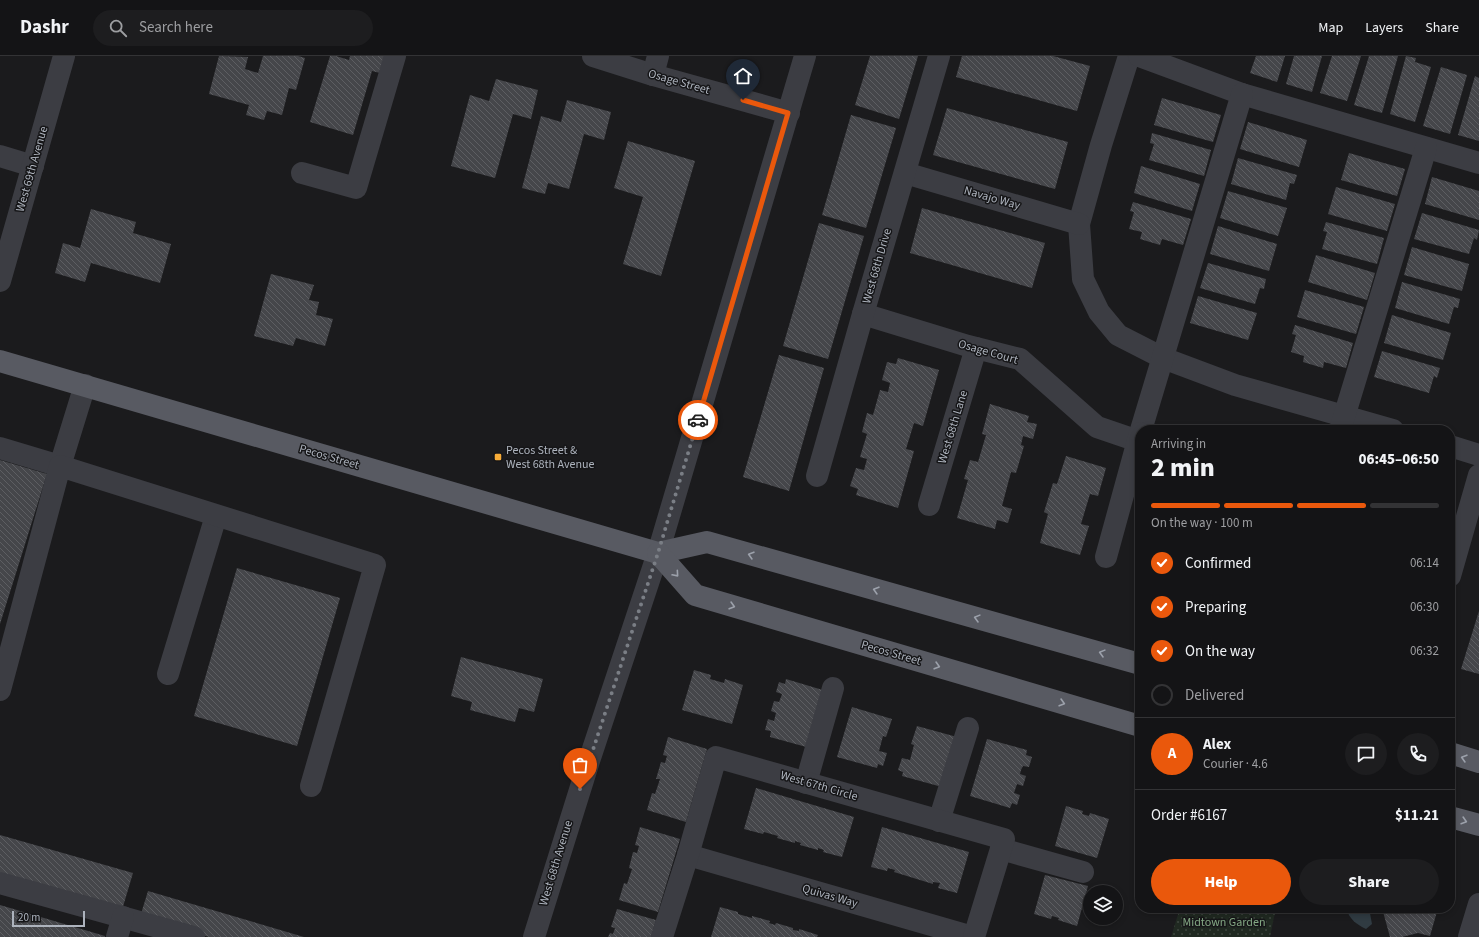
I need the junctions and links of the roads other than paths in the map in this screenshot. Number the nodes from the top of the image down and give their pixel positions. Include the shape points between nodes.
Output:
1 (64, 56) edge
2 (395, 56) edge
3 (593, 56) edge
4 (805, 56) edge
5 (939, 56) edge
6 (1129, 56) edge
7 (1139, 56) edge
8 (655, 65) edge
9 (1242, 94) junction
10 (788, 113) junction
11 (1426, 148) junction
12 (0, 156) edge
13 (1479, 163) edge
14 (33, 166) junction
15 (302, 173) dead end
16 (905, 173) junction
17 (1078, 224) junction
18 (0, 281) edge
19 (863, 314) junction
20 (976, 348) junction
21 (1163, 358) junction
22 (0, 361) edge
23 (85, 385) junction
24 (1343, 423) edge
25 (1143, 425) edge
26 (1357, 425) edge
27 (1135, 434) edge
28 (0, 448) edge
29 (1455, 448) edge
30 (1135, 453) edge
31 (1479, 455) edge
32 (60, 466) junction
33 (1479, 475) edge
34 (817, 476) dead end
35 (930, 505) dead end
36 (216, 516) junction
37 (658, 553) junction
38 (1106, 557) dead end
39 (1455, 559) edge
40 (1135, 663) edge
41 (168, 674) dead end
42 (833, 688) dead end
43 (0, 690) edge
44 (1135, 725) edge
45 (968, 728) dead end
46 (1455, 755) edge
47 (1479, 762) edge
48 (806, 783) junction
49 (311, 786) dead end
50 (1455, 819) edge
51 (939, 820) junction
52 (1479, 826) edge
53 (1001, 849) junction
54 (688, 855) junction
55 (1083, 872) dead end
56 (0, 883) edge
57 (1479, 904) edge
58 (120, 927) edge
59 (194, 937) edge
60 (534, 937) edge
61 (662, 937) edge
62 (974, 937) edge
63 (1469, 937) edge

1 - 14 street, West 69th Avenue
2 - 15 street via 356,188
3 - 8 street, Osage Street
4 - 10 street, West 68th Avenue
5 - 16 street, West 68th Drive
6 - 17 street
7 - 9 street
8 - 10 street, Osage Street
9 - 11 street
9 - 21 street
10 - 37 street, West 68th Avenue
11 - 13 street
11 - 24 street
12 - 14 street
14 - 18 street, West 69th Avenue
16 - 17 street, Navajo Way
16 - 19 street, West 68th Drive
17 - 21 street via 1082,279 1099,312 1118,335
19 - 20 street, Osage Court
19 - 34 street, West 68th Drive
20 - 27 street, Osage Court via 1020,359 1097,427
20 - 35 street, West 68th Lane
21 - 24 street
21 - 25 street
22 - 23 main road, Pecos Street
23 - 32 street
23 - 37 main road, Pecos Street
24 - 26 street
28 - 32 street
29 - 31 street
30 - 38 street
32 - 36 street
32 - 43 street
33 - 39 street
36 - 41 street
36 - 49 street via 375,565
40 -> 37 main road, Pecos Street via 707,542
37 -> 44 main road, Pecos Street via 695,595
37 - 60 street, West 68th Avenue
42 - 48 street
45 - 51 street
47 -> 46 main road
48 - 51 street, West 67th Circle
48 - 54 street, West 67th Circle via 716,757
50 -> 52 main road
51 - 53 street, West 67th Circle via 1004,839
53 - 55 street
53 - 62 street
54 - 61 street, West 67th Circle
54 - 62 street, Quivas Way
56 - 58 street
57 - 63 street
58 - 59 street

